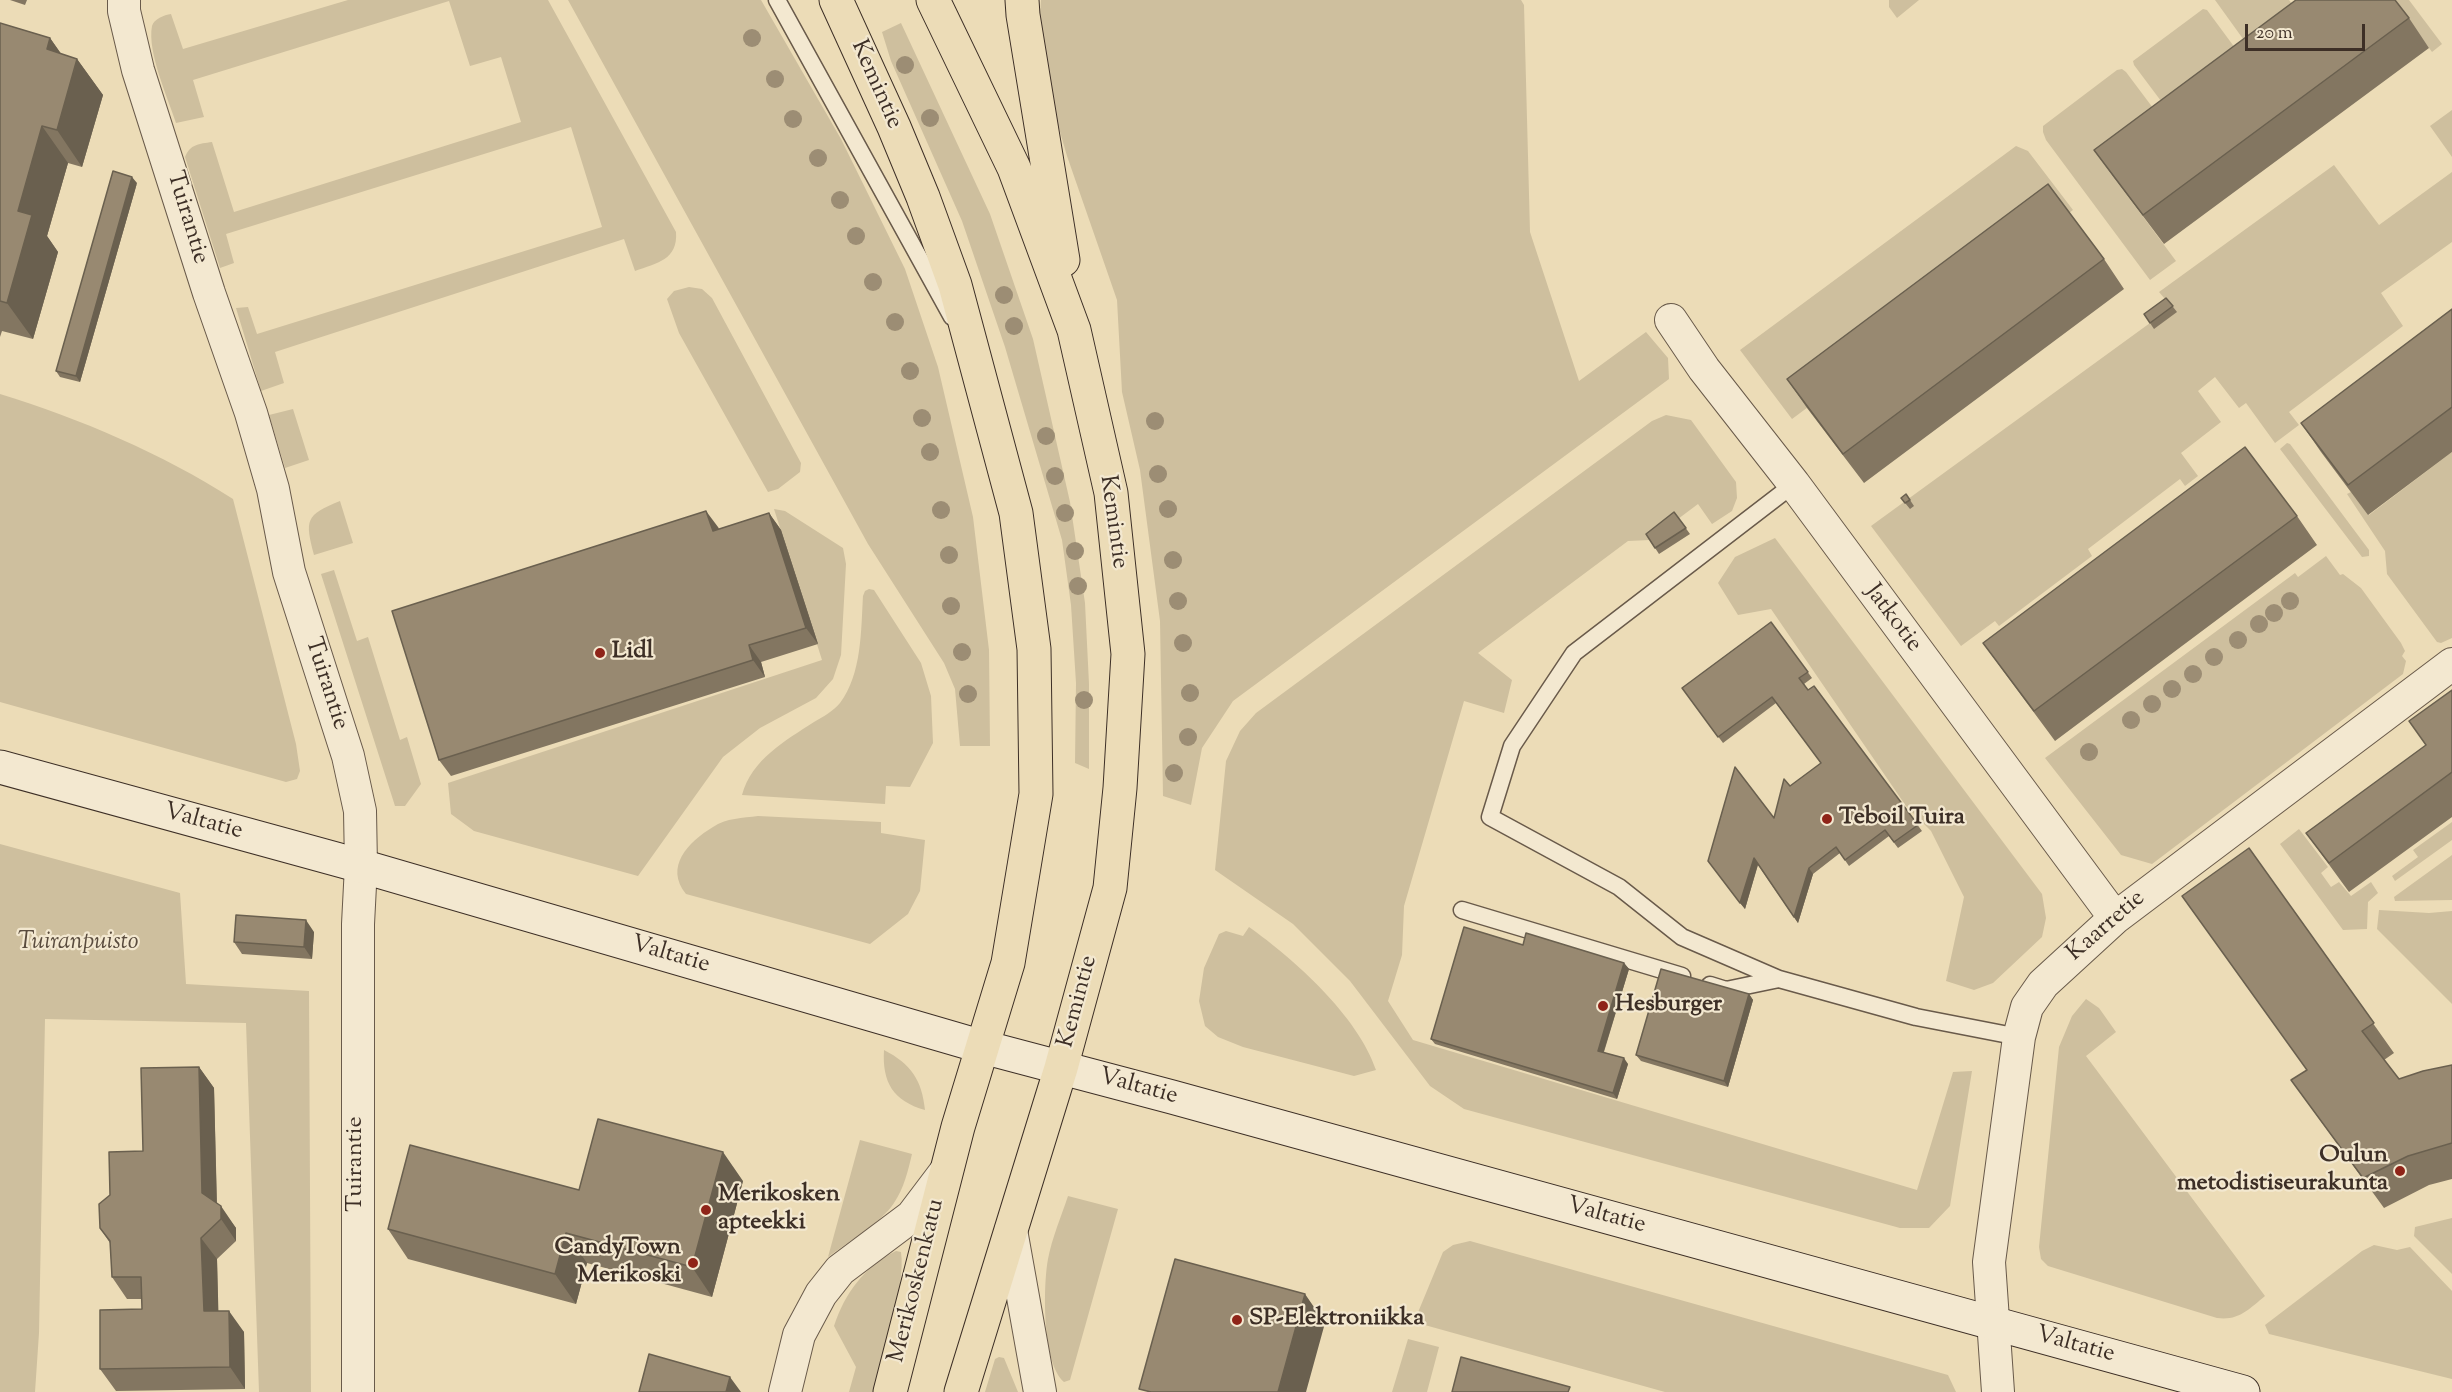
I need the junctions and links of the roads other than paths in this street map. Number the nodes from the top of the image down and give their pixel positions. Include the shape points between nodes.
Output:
1 (124, 0) edge
2 (777, 0) edge
3 (836, 0) edge
4 (933, 0) edge
5 (1022, 0) edge
6 (1671, 320) dead end
7 (1074, 330) junction
8 (978, 364) junction
9 (1794, 484) junction
10 (2452, 664) edge
11 (0, 767) edge
12 (361, 866) junction
13 (1462, 910) dead end
14 (2115, 918) junction
15 (1779, 979) junction
16 (2019, 1037) junction
17 (983, 1047) junction
18 (1061, 1068) junction
19 (946, 1171) junction
20 (1011, 1230) junction
21 (1994, 1324) junction
22 (357, 1392) edge
23 (785, 1392) edge
24 (890, 1392) edge
25 (961, 1392) edge
26 (1040, 1392) edge
27 (1998, 1392) edge
28 (2243, 1392) edge

1 - 12 street, Tuirantie via 138,70 250,413 273,489 289,572 348,756 360,811
2 - 8 lane
3 - 8 main road, Kemintie via 923,196
4 - 7 main road, Kemintie via 1014,168
5 - 7 main road
6 - 9 street, Jatkotie
7 - 18 main road, Kemintie via 1111,494 1128,654 1110,888
8 - 17 main road, Kemintie via 1016,513 1034,649 1036,794 1008,963
9 - 14 street, Jatkotie
9 - 15 lane via 1574,652 1512,746 1490,817 1619,887 1682,937
10 - 14 street, Kaarretie
11 - 12 street, Valtatie
12 - 17 street, Valtatie
12 - 22 street, Tuirantie
13 - 15 lane via 1726,990
14 - 16 street, Kaarretie via 2043,984 2027,1007
15 - 16 lane via 1916,1017
16 - 21 street, Kaarretie via 1989,1262
17 - 18 street, Valtatie
17 - 19 main road, Merikoskenkatu
18 - 20 main road
18 - 21 street, Valtatie
19 - 23 street, Merikoskenkatu via 912,1216 840,1270 821,1294 800,1335
19 - 24 main road, Merikoskenkatu
20 - 25 main road
20 - 26 street
21 - 27 street, Kaarretie
21 - 28 street, Valtatie

